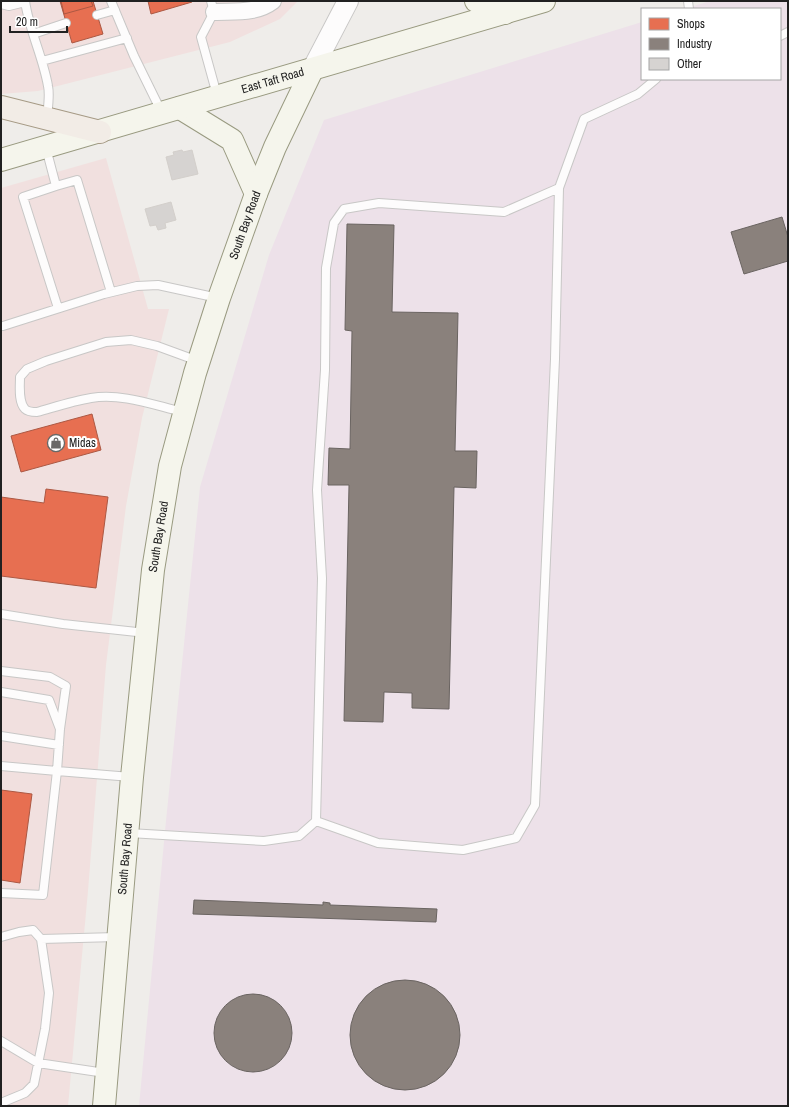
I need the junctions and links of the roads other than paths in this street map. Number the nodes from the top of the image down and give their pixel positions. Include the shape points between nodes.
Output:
1 (112, 1) edge
2 (274, 1) edge
3 (348, 1) edge
4 (476, 1) edge
5 (544, 1) edge
6 (25, 2) edge
7 (1, 4) edge
8 (213, 7) edge
9 (115, 10) junction
10 (505, 13) junction
11 (97, 15) dead end
12 (66, 24) dead end
13 (33, 34) junction
14 (127, 38) junction
15 (42, 61) junction
16 (312, 70) junction
17 (655, 80) edge
18 (218, 96) junction
19 (1, 107) edge
20 (171, 111) junction
21 (47, 118) junction
22 (100, 132) junction
23 (45, 147) junction
24 (1, 160) edge
25 (56, 186) junction
26 (559, 188) junction
27 (256, 194) junction
28 (111, 292) junction
29 (219, 298) junction
30 (58, 308) junction
31 (3, 326) dead end
32 (198, 361) junction
33 (184, 413) junction
34 (1, 614) edge
35 (146, 633) junction
36 (1, 671) edge
37 (1, 692) edge
38 (60, 729) junction
39 (1, 736) edge
40 (59, 745) junction
41 (1, 766) edge
42 (58, 771) junction
43 (132, 777) junction
44 (316, 821) junction
45 (128, 833) junction
46 (1, 893) edge
47 (119, 936) junction
48 (1, 937) edge
49 (42, 939) junction
50 (1, 1041) edge
51 (38, 1063) junction
52 (107, 1073) junction
53 (1, 1103) edge
54 (104, 1106) edge

1 - 9 lane
2 - 8 street via 264,8 254,10
3 - 16 street, South Bay Road
4 - 10 main road
5 - 10 main road, East Taft Road
6 - 7 lane via 9,6
6 - 13 lane
8 - 18 lane via 201,37
9 - 11 lane
9 - 14 lane
10 - 16 main road, East Taft Road
12 - 13 lane
13 - 15 lane
14 - 15 lane
14 - 20 lane
15 - 21 lane via 48,88
16 - 18 main road, East Taft Road
16 - 27 main road, South Bay Road via 275,147
17 - 26 lane via 638,94 584,119
18 - 20 main road, East Taft Road
19 - 21 main road
20 - 22 main road, East Taft Road
20 - 27 main road via 232,140
21 - 22 main road
22 - 23 main road, East Taft Road
23 - 24 main road, East Taft Road
23 - 25 lane
25 - 28 lane via 76,180
25 - 30 lane via 23,197
26 - 44 lane via 504,212 379,203 344,210 334,223 326,268 325,370 317,490 322,578
26 - 44 lane via 555,359 535,805 516,838 463,850 378,843
27 - 29 main road, South Bay Road
28 - 29 lane via 137,286 158,285
28 - 30 lane
29 - 32 main road, South Bay Road
30 - 31 lane
32 - 33 main road, South Bay Road
32 - 33 lane via 132,340 106,342 26,369 20,377 22,405 30,412 92,398 110,398 129,399
33 - 35 main road, South Bay Road via 170,466 155,556
34 - 35 lane
35 - 43 main road, South Bay Road
36 - 38 lane via 50,678 66,686
37 - 38 lane via 49,700
38 - 40 lane
39 - 40 lane
40 - 42 lane
41 - 42 lane
42 - 43 lane
42 - 46 lane via 43,895
43 - 45 main road, South Bay Road
44 - 45 lane via 299,836 264,842
45 - 47 main road, South Bay Road
47 - 49 lane
47 - 52 main road, South Bay Road
48 - 49 lane via 34,930
49 - 51 lane via 49,993
50 - 51 lane
51 - 52 lane
51 - 53 lane via 34,1084 26,1094
52 - 54 main road, South Bay Road

